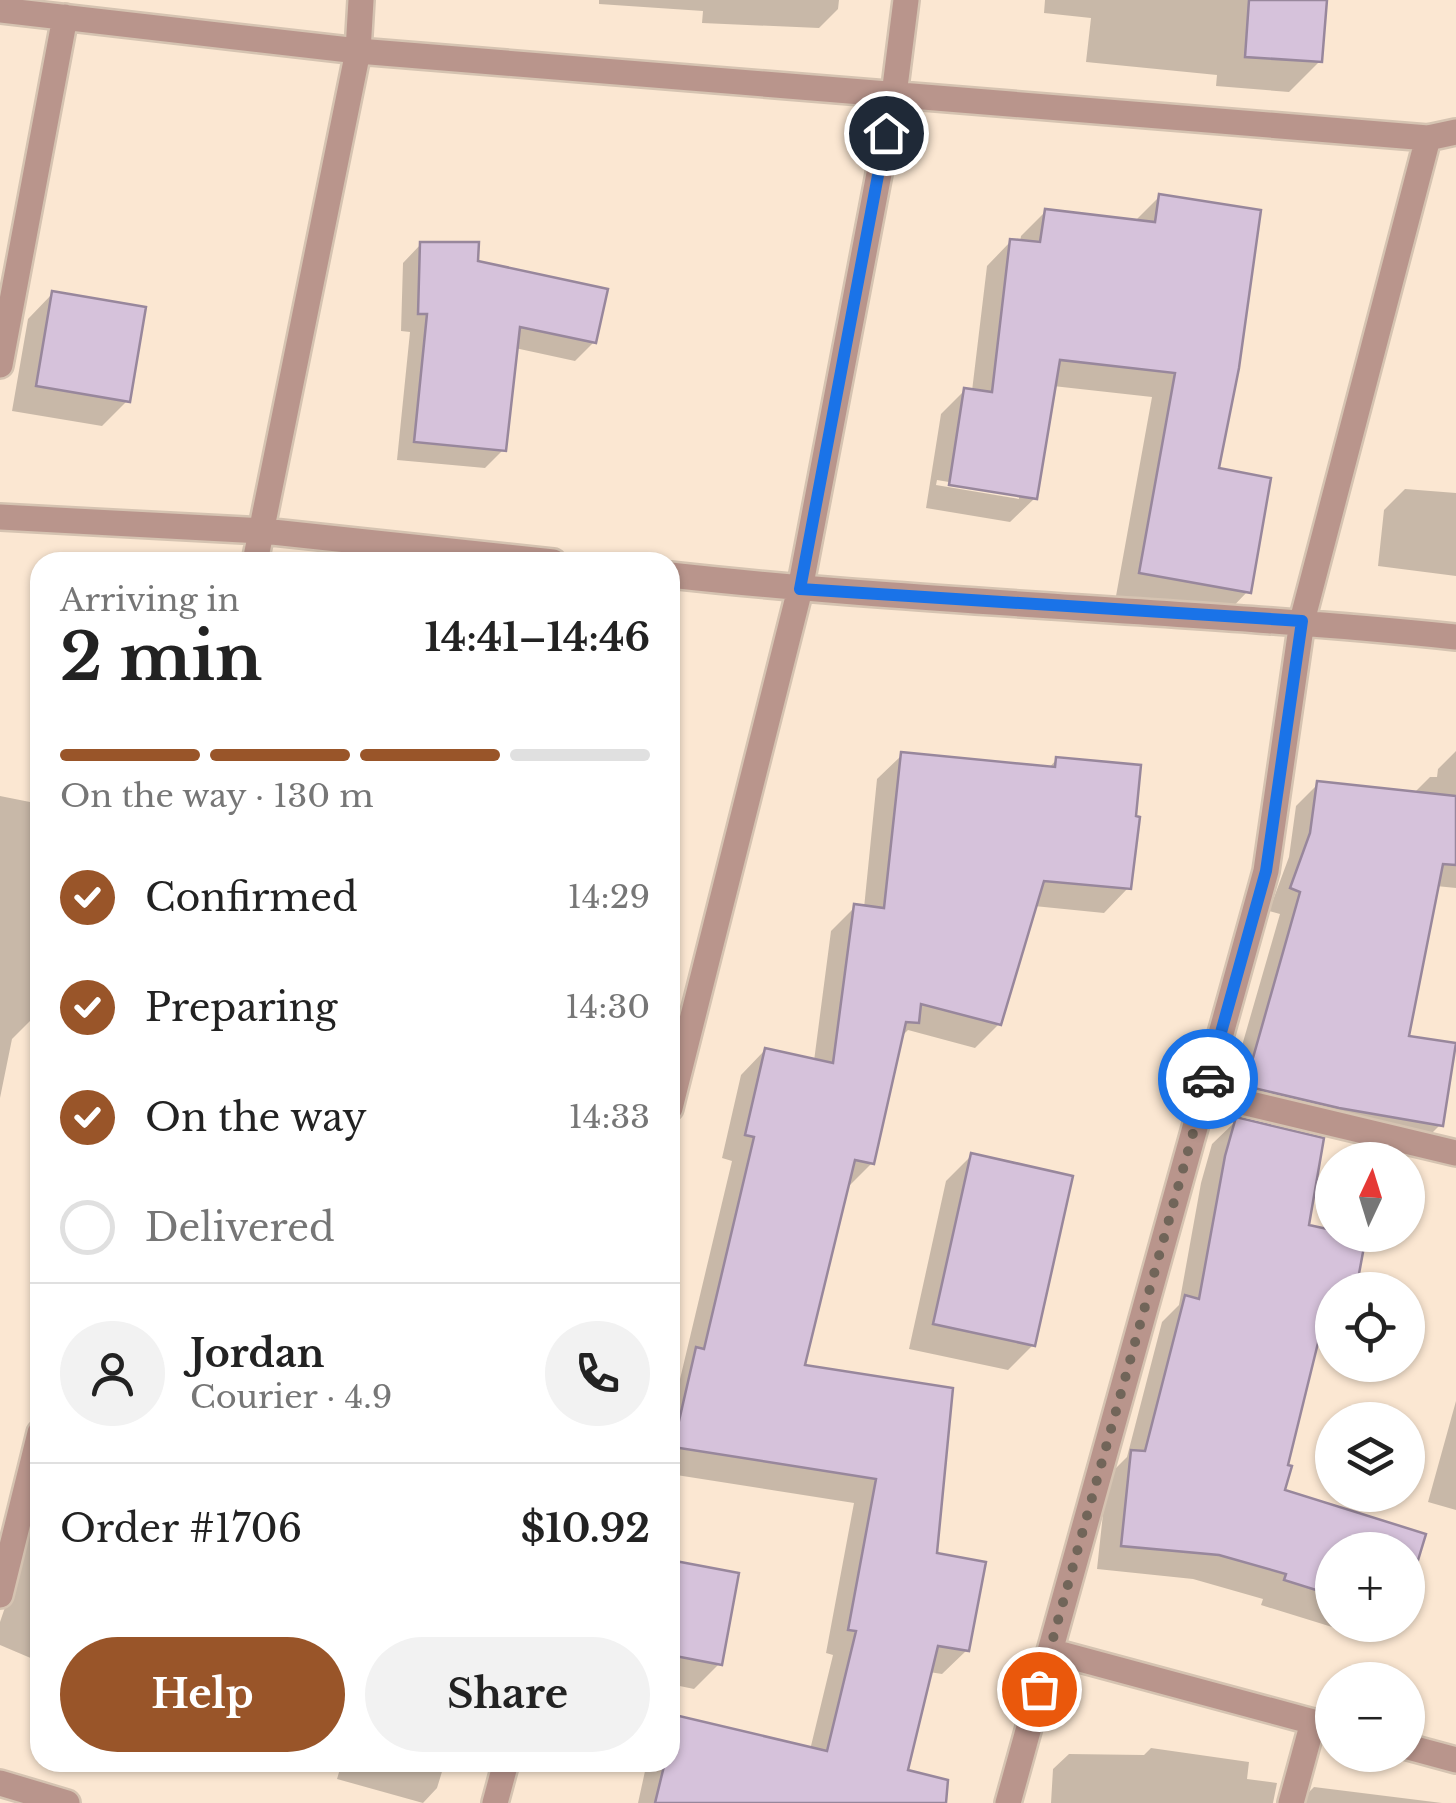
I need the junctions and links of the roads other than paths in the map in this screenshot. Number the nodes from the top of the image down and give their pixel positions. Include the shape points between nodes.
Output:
1 (360, 0) edge
2 (906, 0) edge
3 (0, 10) edge
4 (64, 17) junction
5 (358, 51) junction
6 (894, 95) junction
7 (1456, 132) edge
8 (1428, 138) junction
9 (0, 365) edge
10 (0, 517) edge
11 (262, 531) junction
12 (257, 552) edge
13 (459, 552) edge
14 (680, 576) edge
15 (800, 589) junction
16 (1302, 621) junction
17 (1456, 637) edge
18 (680, 1068) edge
19 (1204, 1093) junction
20 (1456, 1153) edge
21 (30, 1474) edge
22 (0, 1595) edge
23 (1050, 1651) junction
24 (1315, 1723) edge
25 (1315, 1744) edge
26 (1425, 1752) edge
27 (1456, 1760) edge
28 (503, 1772) edge
29 (0, 1782) edge
30 (66, 1803) edge
31 (495, 1803) edge
32 (1008, 1803) edge
33 (1291, 1803) edge

1 - 5 street
2 - 6 street
3 - 4 street
4 - 5 street
4 - 9 street
5 - 6 street
5 - 11 street
6 - 8 street
6 - 15 street
7 - 8 street
8 - 16 street
10 - 11 street
11 - 12 street
11 - 13 street
14 - 15 street
15 - 16 street
15 - 18 street
16 - 17 street
16 - 19 street via 1266,871
19 - 20 street
19 - 23 street
21 - 22 street
23 - 24 street
23 - 32 street
25 - 33 street
26 - 27 street
28 - 31 street
29 - 30 street

